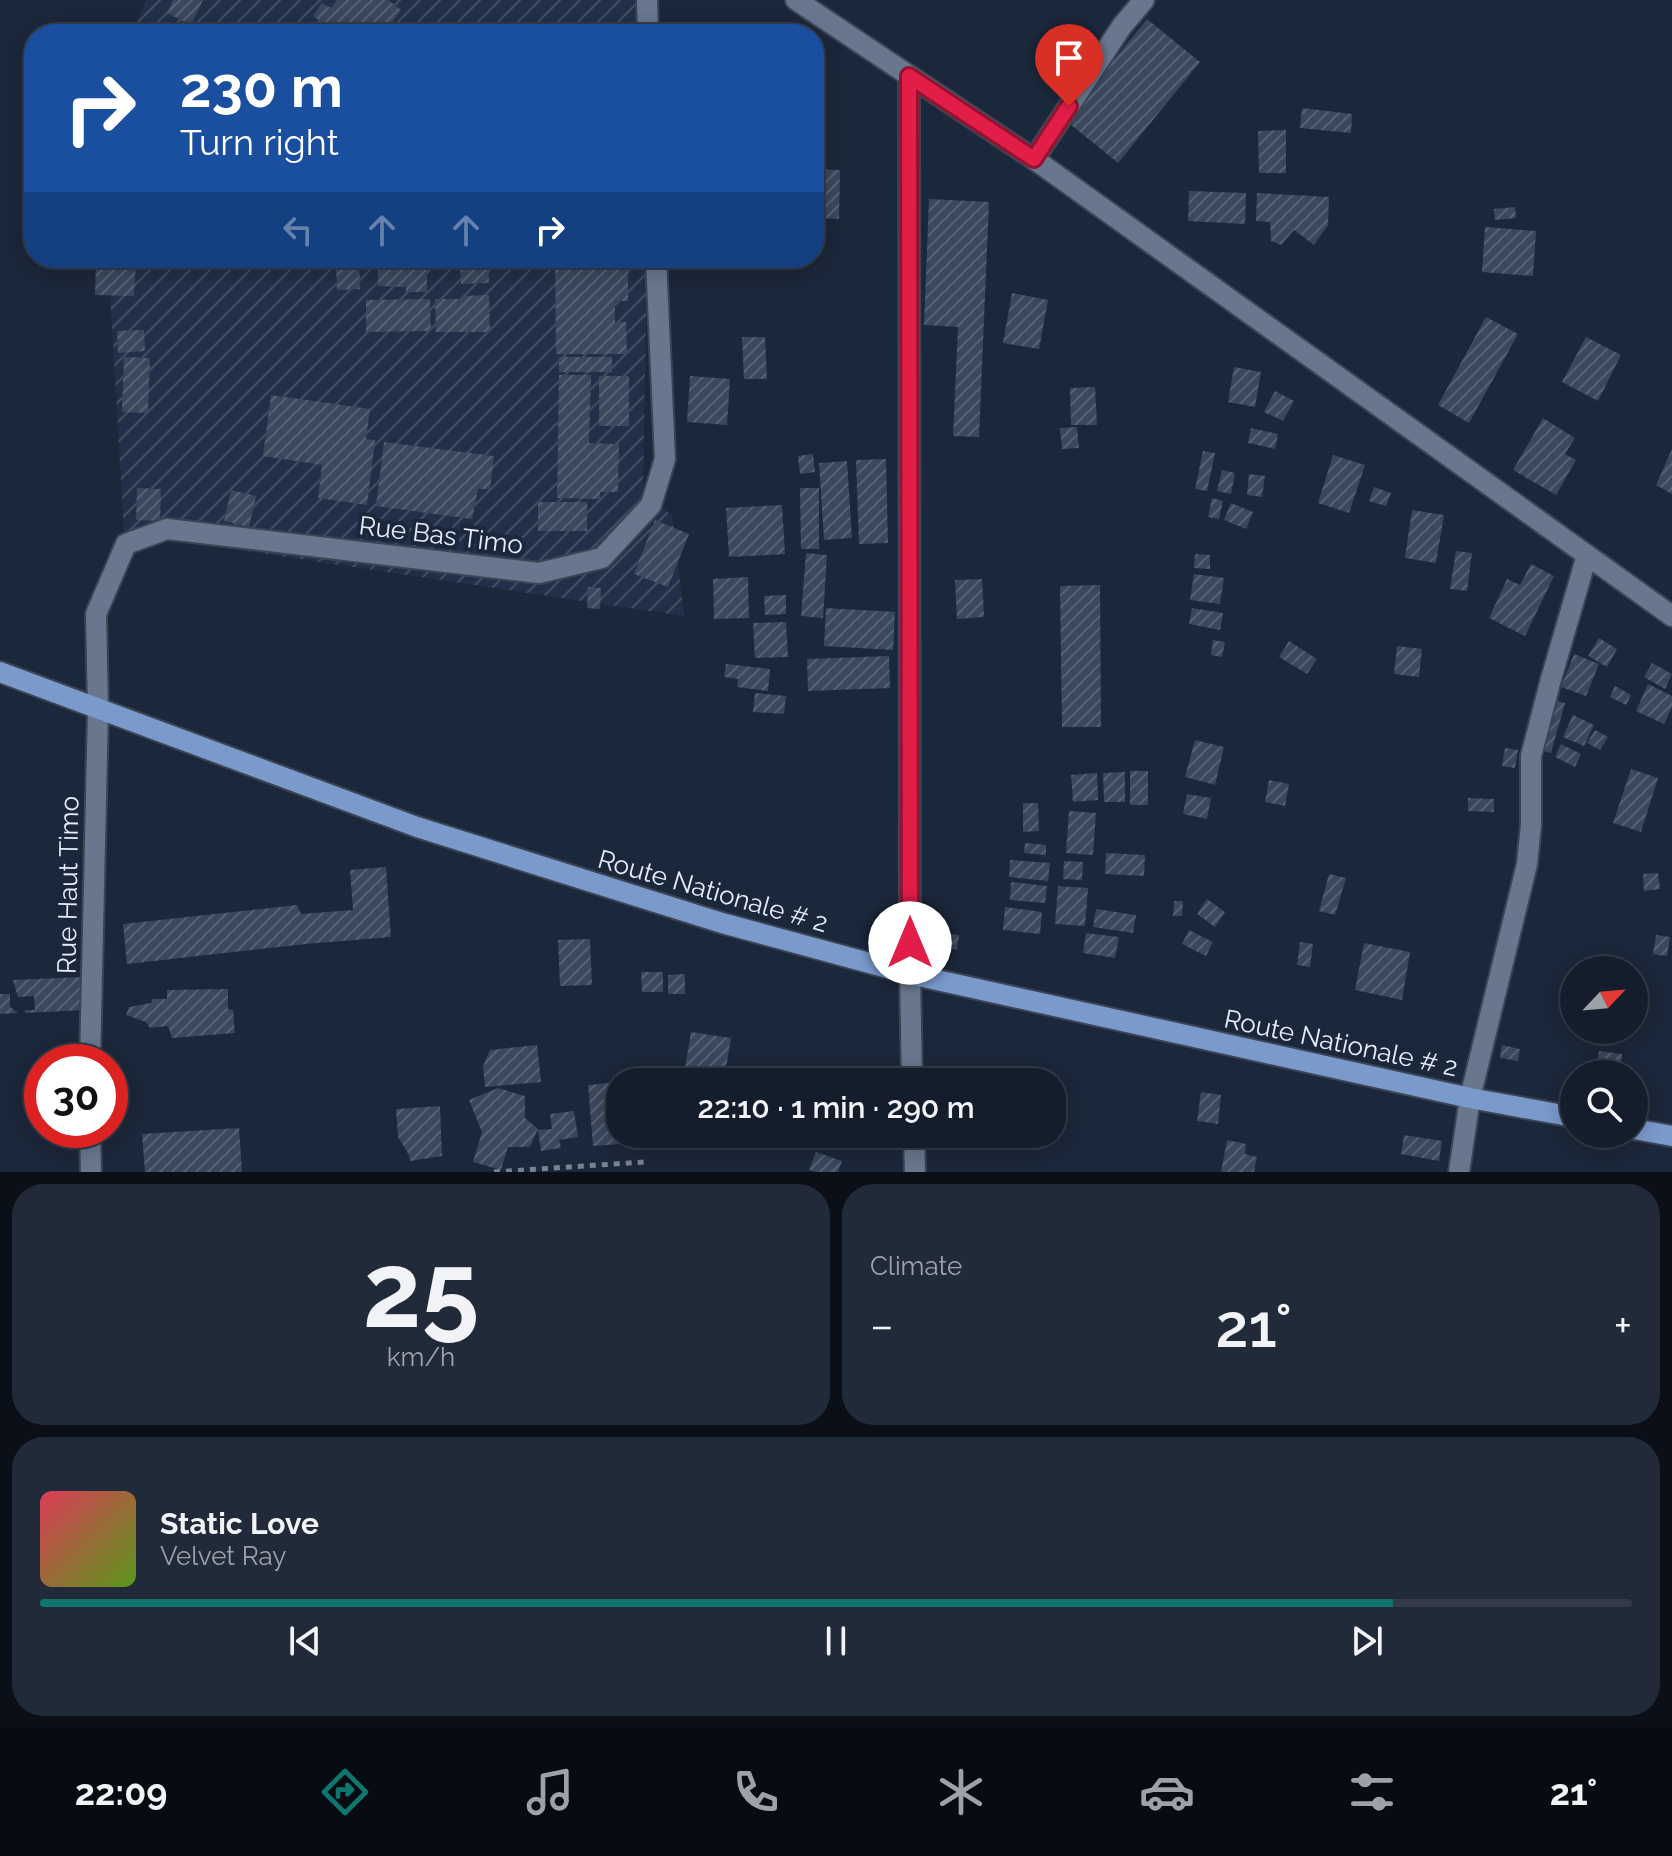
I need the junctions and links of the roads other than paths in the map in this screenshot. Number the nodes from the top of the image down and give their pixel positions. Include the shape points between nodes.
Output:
1 (647, 0) edge
2 (796, 0) edge
3 (1144, 0) edge
4 (648, 24) edge
5 (909, 76) junction
6 (1034, 159) junction
7 (656, 268) edge
8 (1587, 555) junction
9 (1672, 616) edge
10 (0, 672) edge
11 (98, 709) junction
12 (910, 974) junction
13 (90, 1044) edge
14 (912, 1068) edge
15 (1470, 1098) junction
16 (1560, 1114) edge
17 (1648, 1132) edge
18 (1672, 1136) edge
19 (90, 1148) edge
20 (914, 1148) edge
21 (91, 1172) edge
22 (915, 1172) edge
23 (1459, 1172) edge

1 - 4 street
2 - 5 street
3 - 6 street
5 - 6 street
5 - 12 street
6 - 8 street
7 - 11 street, Rue Bas Timo via 665,459 651,505 602,558 539,573 167,529 126,544 96,614
8 - 9 street
8 - 15 street via 1531,756 1527,864
10 - 11 main road, Route Nationale # 2
11 - 12 main road, Route Nationale # 2 via 417,827 722,923
11 - 13 street, Rue Haut Timo
12 - 14 street
12 - 15 main road, Route Nationale # 2
15 - 16 main road, Route Nationale # 2
15 - 23 street
17 - 18 main road
19 - 21 street
20 - 22 street

